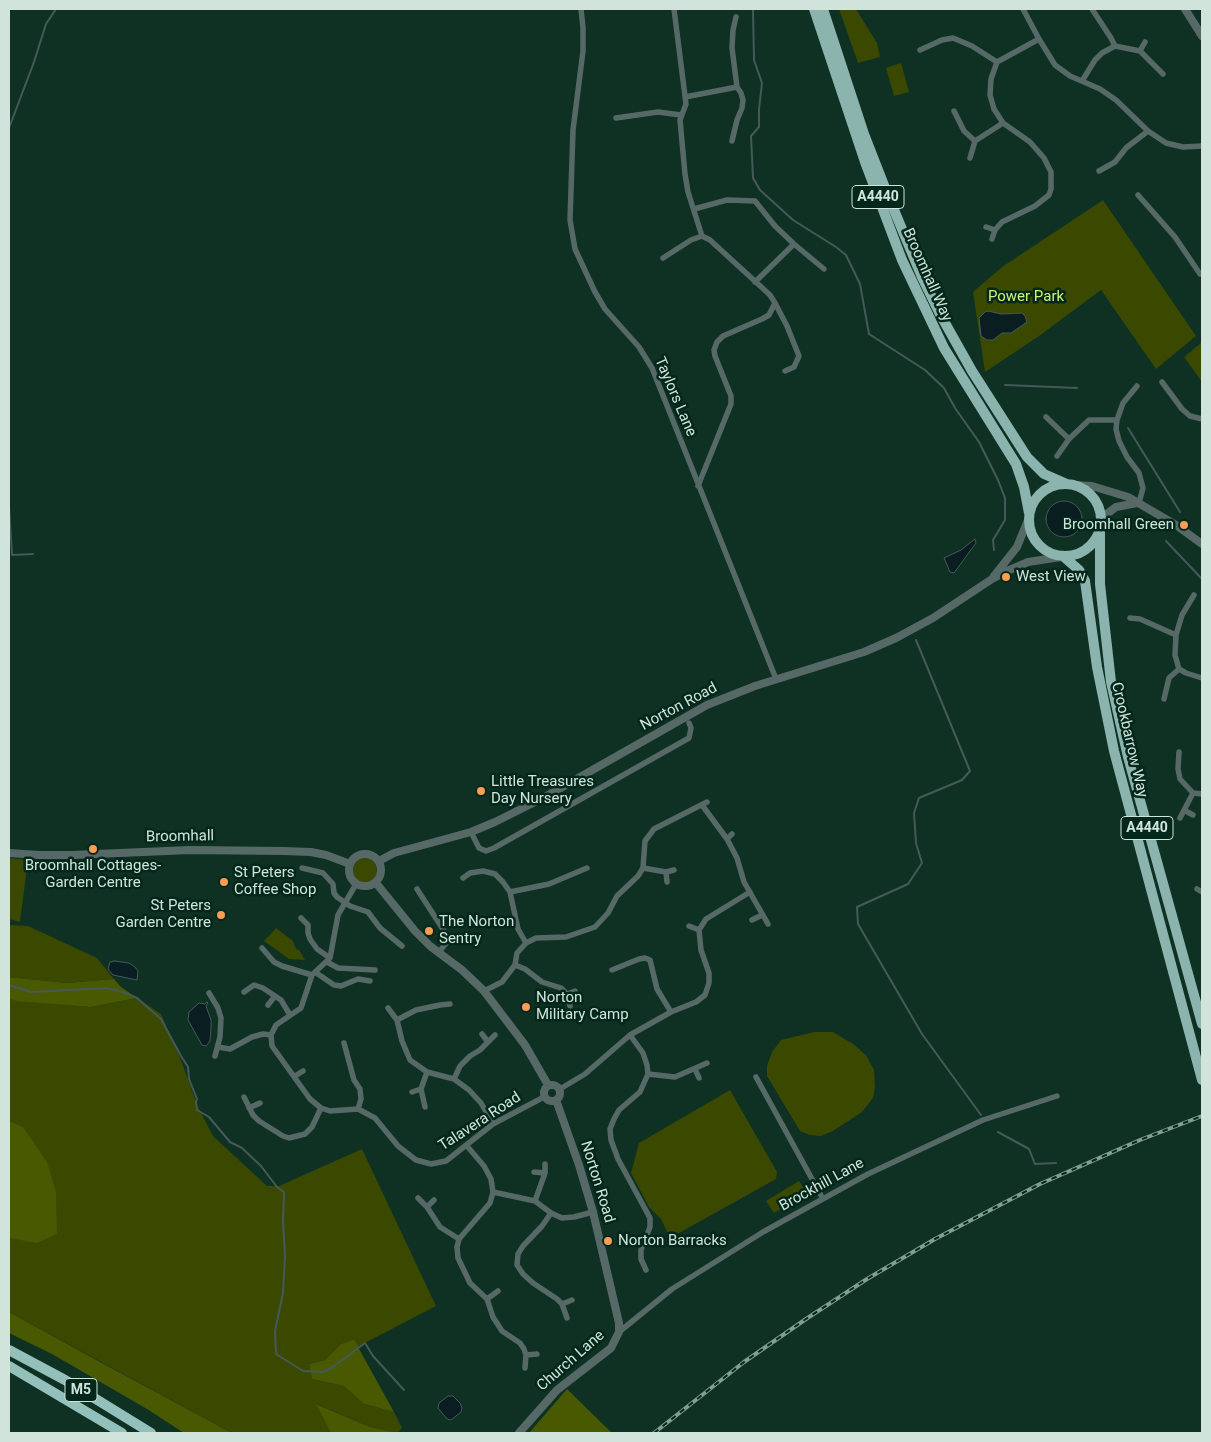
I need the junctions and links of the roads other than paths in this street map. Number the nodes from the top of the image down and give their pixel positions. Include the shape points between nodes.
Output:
1 (581, 9) edge
2 (674, 9) edge
3 (814, 9) edge
4 (822, 9) edge
5 (1023, 9) edge
6 (1092, 9) edge
7 (1185, 9) edge
8 (736, 17) dead end
9 (1202, 36) edge
10 (1039, 39) junction
11 (1145, 42) dead end
12 (1115, 46) junction
13 (920, 50) dead end
14 (1140, 51) junction
15 (997, 62) junction
16 (1163, 74) dead end
17 (1082, 81) junction
18 (736, 87) junction
19 (685, 96) junction
20 (954, 111) dead end
21 (681, 115) junction
22 (616, 118) dead end
23 (1003, 123) junction
24 (1148, 131) junction
25 (732, 141) dead end
26 (975, 142) junction
27 (1202, 146) edge
28 (970, 158) dead end
29 (1099, 171) dead end
30 (1138, 195) dead end
31 (694, 209) junction
32 (986, 227) dead end
33 (995, 230) junction
34 (702, 236) junction
35 (992, 239) dead end
36 (794, 244) junction
37 (663, 258) dead end
38 (824, 269) dead end
39 (1202, 275) edge
40 (755, 282) junction
41 (775, 303) junction
42 (785, 371) dead end
43 (1162, 382) dead end
44 (1138, 386) dead end
45 (1046, 417) dead end
46 (1202, 419) edge
47 (1117, 420) junction
48 (1069, 439) junction
49 (1057, 456) dead end
50 (1071, 484) junction
51 (698, 486) junction
52 (1138, 503) junction
53 (1029, 516) junction
54 (1101, 526) junction
55 (1202, 544) edge
56 (1063, 557) junction
57 (992, 579) junction
58 (1194, 595) dead end
59 (1130, 618) dead end
60 (1176, 635) junction
61 (1179, 669) junction
62 (1202, 678) edge
63 (776, 679) junction
64 (1164, 699) dead end
65 (689, 722) dead end
66 (1179, 752) dead end
67 (1193, 793) junction
68 (1202, 794) edge
69 (1184, 810) junction
70 (1193, 815) dead end
71 (1180, 818) dead end
72 (471, 832) junction
73 (732, 834) dead end
74 (727, 840) junction
75 (9, 853) edge
76 (379, 861) junction
77 (350, 864) junction
78 (302, 868) dead end
79 (587, 868) dead end
80 (643, 868) junction
81 (674, 870) dead end
82 (666, 872) junction
83 (462, 878) dead end
84 (667, 882) dead end
85 (376, 883) junction
86 (356, 884) junction
87 (417, 889) dead end
88 (510, 892) junction
89 (750, 892) junction
90 (343, 903) junction
91 (762, 916) junction
92 (301, 918) dead end
93 (752, 920) dead end
94 (768, 924) dead end
95 (689, 926) dead end
96 (699, 930) junction
97 (526, 942) junction
98 (402, 946) dead end
99 (262, 948) dead end
100 (439, 952) junction
101 (328, 960) junction
102 (514, 965) junction
103 (375, 970) dead end
104 (612, 970) dead end
105 (313, 974) junction
106 (370, 981) dead end
107 (484, 991) junction
108 (575, 991) dead end
109 (244, 992) dead end
110 (209, 993) dead end
111 (567, 994) junction
112 (275, 996) junction
113 (440, 997) dead end
114 (440, 1004) junction
115 (450, 1004) dead end
116 (268, 1005) dead end
117 (570, 1006) dead end
118 (388, 1008) dead end
119 (671, 1012) junction
120 (290, 1015) junction
121 (397, 1020) junction
122 (1202, 1024) edge
123 (482, 1034) dead end
124 (495, 1034) dead end
125 (271, 1035) junction
126 (630, 1035) junction
127 (488, 1042) junction
128 (344, 1044) dead end
129 (218, 1047) junction
130 (216, 1056) dead end
131 (707, 1064) dead end
132 (695, 1069) junction
133 (303, 1072) dead end
134 (428, 1072) junction
135 (648, 1074) junction
136 (295, 1076) junction
137 (756, 1076) dead end
138 (699, 1078) dead end
139 (454, 1079) junction
140 (1202, 1080) edge
141 (548, 1085) junction
142 (421, 1089) junction
143 (560, 1089) junction
144 (412, 1092) dead end
145 (544, 1096) junction
146 (1057, 1096) dead end
147 (244, 1097) dead end
148 (556, 1100) junction
149 (260, 1103) dead end
150 (425, 1107) dead end
151 (249, 1108) junction
152 (321, 1108) junction
153 (358, 1109) junction
154 (493, 1124) junction
155 (467, 1146) junction
156 (545, 1164) dead end
157 (534, 1172) dead end
158 (544, 1173) junction
159 (492, 1192) junction
160 (418, 1198) dead end
161 (823, 1199) junction
162 (434, 1200) dead end
163 (535, 1201) junction
164 (427, 1207) junction
165 (593, 1212) junction
166 (551, 1213) junction
167 (460, 1239) junction
168 (646, 1270) dead end
169 (498, 1291) dead end
170 (487, 1299) junction
171 (572, 1300) dead end
172 (562, 1304) junction
173 (567, 1318) dead end
174 (619, 1332) junction
175 (9, 1350) edge
176 (537, 1354) dead end
177 (526, 1355) junction
178 (9, 1366) edge
179 (525, 1368) dead end
180 (122, 1433) edge
181 (151, 1433) edge
182 (519, 1433) edge

1 - 51 street, Taylors Lane via 582,51 570,220 576,249 605,309 639,347 652,368
2 - 19 street
3 - 53 highway, Broomhall Way / A4440 via 902,260 944,348 1016,464
4 - 50 highway, Broomhall Way / A4440 via 889,198 944,321 1027,457 1044,474
5 - 10 street
6 - 12 street
7 - 9 street
8 - 18 street via 732,48
10 - 15 street
10 - 17 street via 1055,65
11 - 14 street
12 - 14 street
12 - 17 street via 1102,52
13 - 15 street via 953,38
14 - 16 street
15 - 23 street via 990,95
17 - 24 street via 1116,100
18 - 19 street
18 - 25 street via 743,100
19 - 21 street via 686,104
20 - 26 street via 964,131
21 - 22 street via 658,112
21 - 31 street via 685,174
23 - 26 street
23 - 33 street via 1030,142 1044,158 1051,172 1051,189 1034,206 1002,222
24 - 27 street via 1166,143 1183,147
24 - 29 street via 1126,148 1115,162
26 - 28 street
30 - 39 street via 1175,237
31 - 34 street
31 - 36 street via 727,200 755,201
32 - 33 street
33 - 35 street
34 - 37 street
34 - 40 street
36 - 38 street
36 - 40 street
40 - 41 street
41 - 42 street via 799,356 794,367
41 - 51 street via 769,315 723,336 717,342 714,350 731,404
43 - 46 street via 1182,409 1190,416
44 - 47 street via 1123,403
45 - 48 street
47 - 48 street via 1089,420
47 - 52 street via 1119,441 1139,473 1143,488
48 - 49 street
50 - 52 street via 1116,492
50 - 53 highway via 1051,488 1040,495
50 - 54 highway via 1086,490 1097,502 1102,515
51 - 63 street, Taylors Lane
52 - 54 street via 1116,507 1108,513
52 - 55 street
53 - 56 highway via 1030,529 1038,544
53 - 57 street, Norton Road via 1009,559
54 - 56 highway via 1088,547 1073,556
54 - 122 highway, Crookbarrow Way / A4440 via 1100,584 1111,682 1128,757
56 - 57 street, Norton Road via 1028,562
56 - 140 highway, Crookbarrow Way / A4440 via 1079,570 1085,581 1097,667 1114,751
57 - 63 street, Norton Road via 896,638 864,652
58 - 60 street via 1182,615
59 - 60 street via 1140,618
60 - 61 street via 1175,655
61 - 62 street
61 - 64 street via 1169,678
63 - 72 street, Norton Road via 707,705 543,798
65 - 72 street via 692,728 689,738 494,848 486,851 479,848
66 - 67 street via 1180,779
67 - 68 street
67 - 69 street
69 - 70 street
69 - 71 street
72 - 76 street, Norton Road via 400,851
73 - 74 street
74 - 80 street via 705,804 654,829 645,841
74 - 89 street
75 - 77 street, Broomhall via 73,855 284,850 326,855
76 - 77 street via 366,854 354,858
76 - 85 street via 382,872
77 - 86 street via 350,877
78 - 90 street via 323,873
79 - 88 street via 549,884
80 - 82 street
80 - 97 street via 595,927 566,937 536,938
81 - 82 street
82 - 84 street
83 - 88 street via 483,871 495,874
85 - 86 street via 368,886
85 - 100 street via 409,926
86 - 90 street
87 - 100 street via 446,934 448,942
88 - 97 street via 518,929
89 - 91 street
89 - 96 street via 706,919
90 - 98 street via 368,912 380,928
90 - 101 street
91 - 93 street
91 - 94 street
92 - 101 street via 308,925 310,939
95 - 96 street
96 - 119 street via 701,950 709,973 705,995
97 - 102 street
99 - 105 street via 274,962
100 - 107 street
101 - 103 street via 338,968
101 - 105 street
102 - 107 street via 502,982
102 - 111 street
104 - 119 street via 639,959 650,960 656,989
105 - 106 street via 341,986 358,979
105 - 120 street via 301,1008
107 - 141 street via 524,1045
108 - 111 street
109 - 112 street via 257,985
110 - 129 street via 221,1018
111 - 117 street
112 - 116 street
112 - 120 street
113 - 114 street
114 - 115 street
114 - 121 street via 416,1010
118 - 121 street
119 - 126 street
120 - 125 street via 276,1025
121 - 134 street via 410,1060
123 - 127 street
124 - 127 street
125 - 129 street via 252,1037 230,1049
125 - 136 street via 272,1046
126 - 135 street via 643,1053
126 - 143 street via 585,1074
127 - 139 street via 460,1066
128 - 153 street via 354,1080 360,1089
129 - 130 street
131 - 132 street
132 - 135 street via 675,1077
132 - 138 street
133 - 136 street
134 - 139 street
134 - 142 street
135 - 168 street via 640,1092 619,1110 610,1129 613,1149 650,1218 641,1250
136 - 152 street via 310,1099
137 - 161 street
139 - 154 street via 469,1090
141 - 143 street via 555,1084
141 - 145 street
142 - 144 street
142 - 150 street
143 - 148 street
145 - 148 street via 549,1101
145 - 154 street, Talavera Road
146 - 161 street, Brockhill Lane via 983,1120
147 - 151 street
148 - 165 street, Norton Road
149 - 151 street
151 - 152 street via 266,1126 289,1138 309,1130
152 - 153 street via 330,1111
153 - 155 street, Talavera Road via 374,1118 398,1146 416,1160 430,1164 446,1161
154 - 155 street, Talavera Road
155 - 159 street via 484,1166 491,1179
156 - 158 street
157 - 158 street
158 - 163 street
159 - 163 street
159 - 167 street via 490,1203
160 - 164 street
161 - 174 street, Brockhill Lane via 672,1289
162 - 164 street
163 - 166 street
164 - 167 street via 440,1227
165 - 166 street via 568,1218
165 - 174 street, Norton Road
166 - 172 street via 523,1246 517,1265 533,1284
167 - 170 street via 457,1247 462,1268 470,1283
169 - 170 street
170 - 177 street via 502,1331 520,1343
171 - 172 street
172 - 173 street
174 - 182 street, Church Lane via 611,1348 557,1390
175 - 181 highway, M5
176 - 177 street
177 - 179 street
178 - 180 highway, M5

